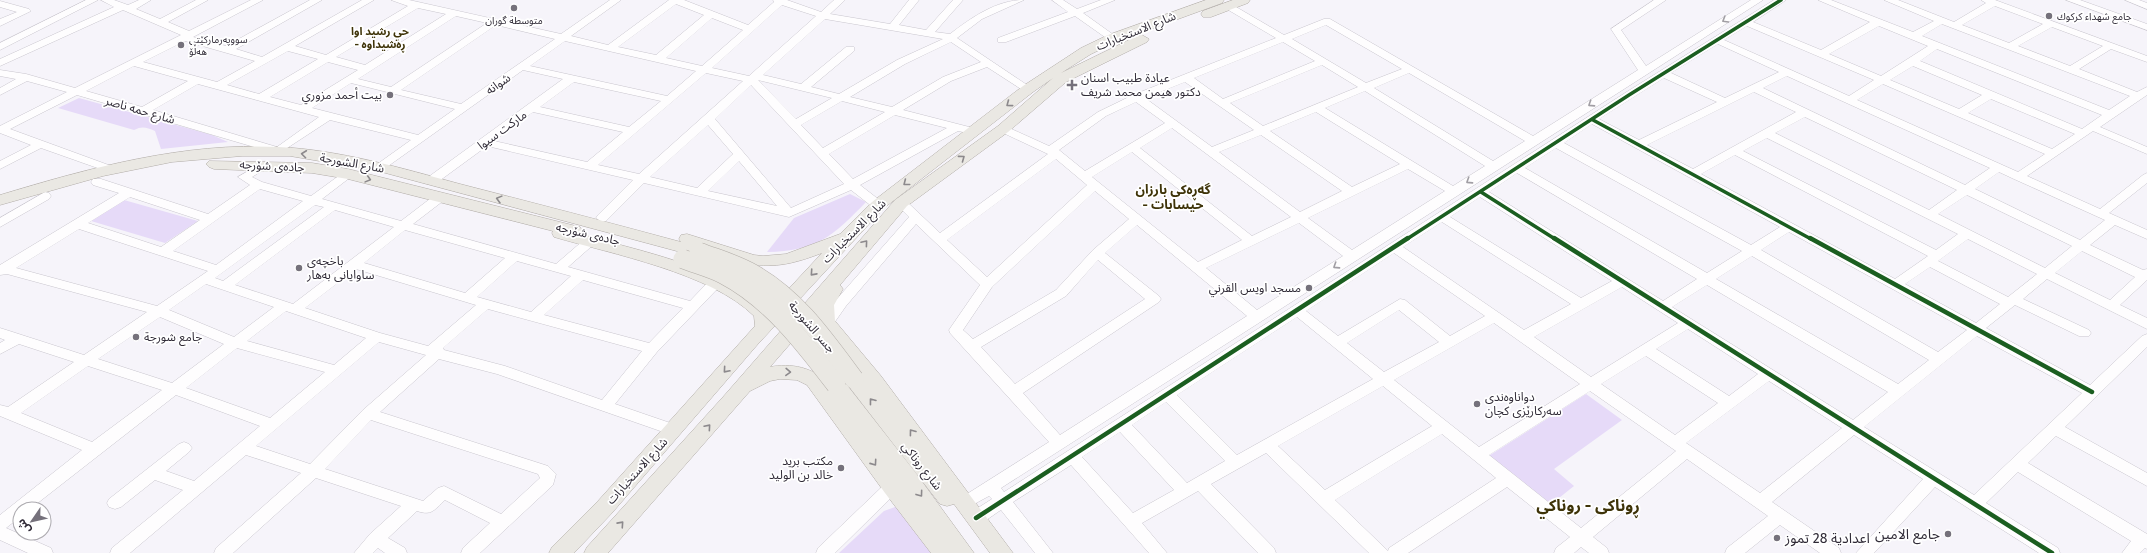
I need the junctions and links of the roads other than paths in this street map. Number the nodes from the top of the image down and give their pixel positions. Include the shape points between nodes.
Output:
1 (93, 0) edge
2 (106, 0) edge
3 (146, 0) edge
4 (203, 0) edge
5 (258, 0) edge
6 (317, 0) edge
7 (369, 0) edge
8 (396, 0) edge
9 (616, 0) edge
10 (675, 0) edge
11 (781, 0) edge
12 (840, 0) edge
13 (914, 0) edge
14 (958, 0) edge
15 (1019, 0) edge
16 (1057, 0) edge
17 (1110, 0) edge
18 (1244, 0) edge
19 (1661, 0) edge
20 (1758, 0) edge
21 (1781, 0) edge
22 (1823, 0) edge
23 (1889, 0) edge
24 (2071, 0) edge
25 (2130, 0) edge
26 (2001, 1) edge
27 (1903, 2) edge
28 (1223, 3) edge
29 (0, 4) edge
30 (416, 4) junction
31 (2147, 6) edge
32 (125, 8) junction
33 (1075, 11) junction
34 (455, 13) junction
35 (710, 15) junction
36 (825, 16) junction
37 (1942, 20) junction
38 (495, 22) junction
39 (1746, 22) junction
40 (1878, 22) junction
41 (0, 23) edge
42 (160, 23) junction
43 (2051, 24) junction
44 (1955, 25) junction
45 (2147, 27) edge
46 (892, 28) junction
47 (750, 29) junction
48 (928, 34) junction
49 (186, 36) junction
50 (1914, 36) junction
51 (950, 37) junction
52 (562, 38) junction
53 (1113, 38) junction
54 (1284, 38) junction
55 (1002, 40) dead end
56 (1717, 40) junction
57 (1936, 45) junction
58 (2010, 46) junction
59 (2110, 46) junction
60 (0, 47) edge
61 (286, 47) junction
62 (610, 48) junction
63 (850, 49) dead end
64 (226, 50) junction
65 (1822, 54) junction
66 (2145, 54) edge
67 (326, 58) junction
68 (658, 59) junction
69 (263, 60) junction
70 (1323, 61) junction
71 (134, 62) junction
72 (1912, 62) junction
73 (0, 63) edge
74 (987, 63) junction
75 (522, 67) junction
76 (368, 69) junction
77 (1410, 69) junction
78 (704, 70) junction
79 (2072, 70) junction
80 (1644, 71) junction
81 (1787, 72) junction
82 (0, 73) edge
83 (1664, 74) junction
84 (26, 77) junction
85 (1055, 77) junction
86 (572, 78) junction
87 (754, 78) junction
88 (1185, 78) junction
89 (197, 80) junction
90 (350, 80) junction
91 (1882, 80) junction
92 (218, 86) junction
93 (1366, 86) junction
94 (803, 88) junction
95 (1754, 88) junction
96 (1028, 89) junction
97 (1615, 89) junction
98 (392, 91) junction
99 (0, 92) edge
100 (78, 92) junction
101 (2143, 93) edge
102 (1629, 95) junction
103 (1990, 95) junction
104 (1137, 97) junction
105 (260, 98) junction
106 (843, 98) junction
107 (669, 100) junction
108 (1849, 100) junction
109 (1725, 102) junction
110 (1222, 103) junction
111 (303, 108) junction
112 (463, 108) junction
113 (532, 108) junction
114 (1315, 108) junction
115 (143, 111) junction
116 (893, 111) junction
117 (1805, 112) junction
118 (1959, 113) junction
119 (2111, 114) junction
120 (328, 116) junction
121 (708, 119) junction
122 (1593, 120) junction
123 (1172, 123) junction
124 (794, 125) junction
125 (956, 127) junction
126 (1003, 129) junction
127 (0, 130) edge
128 (1263, 130) junction
129 (2087, 130) junction
130 (632, 131) junction
131 (973, 131) junction
132 (1768, 134) junction
133 (242, 138) junction
134 (420, 139) junction
135 (1534, 141) junction
136 (485, 142) junction
137 (1556, 143) junction
138 (41, 144) junction
139 (1638, 145) junction
140 (1132, 147) junction
141 (278, 151) junction
142 (1212, 151) junction
143 (1735, 151) junction
144 (2147, 151) edge
145 (1054, 152) junction
146 (221, 153) junction
147 (822, 154) junction
148 (2053, 154) junction
149 (738, 155) junction
150 (1408, 164) junction
151 (264, 165) junction
152 (0, 166) edge
153 (589, 166) junction
154 (1493, 166) junction
155 (380, 167) junction
156 (1517, 168) junction
157 (1998, 168) junction
158 (110, 169) junction
159 (348, 174) junction
160 (1693, 174) junction
161 (1085, 176) junction
162 (2018, 177) junction
163 (2147, 177) edge
164 (642, 178) junction
165 (427, 180) junction
166 (97, 182) junction
167 (1095, 184) junction
168 (258, 185) junction
169 (852, 185) junction
170 (1965, 189) junction
171 (409, 190) junction
172 (1453, 191) junction
173 (1351, 192) junction
174 (1481, 192) junction
175 (699, 193) junction
176 (128, 194) junction
177 (45, 196) junction
178 (439, 198) junction
179 (0, 200) edge
180 (312, 200) junction
181 (901, 203) junction
182 (517, 204) junction
183 (878, 205) junction
184 (333, 206) junction
185 (0, 211) edge
186 (495, 212) junction
187 (789, 213) junction
188 (1929, 215) junction
189 (916, 217) junction
190 (1300, 217) junction
191 (2107, 217) junction
192 (602, 218) junction
193 (1442, 218) junction
194 (210, 219) junction
195 (1137, 219) junction
196 (0, 223) edge
197 (78, 224) junction
198 (402, 226) junction
199 (1789, 227) junction
200 (851, 232) junction
201 (1967, 234) junction
202 (2147, 235) edge
203 (939, 240) junction
204 (1251, 241) junction
205 (589, 242) junction
206 (2081, 245) junction
207 (1396, 248) junction
208 (1751, 250) junction
209 (164, 251) junction
210 (699, 252) joint
211 (1097, 253) junction
212 (1352, 256) junction
213 (514, 257) junction
214 (1933, 258) junction
215 (683, 259) joint
216 (755, 261) junction
217 (354, 264) junction
218 (847, 264) junction
219 (1196, 268) junction
220 (558, 269) junction
221 (2, 270) edge
222 (218, 270) junction
223 (2046, 273) junction
224 (2146, 274) edge
225 (580, 275) junction
226 (1706, 278) junction
227 (204, 279) junction
228 (1622, 281) junction
229 (716, 282) junction
230 (987, 284) junction
231 (1895, 285) junction
232 (224, 286) junction
233 (467, 298) junction
234 (2011, 301) junction
235 (486, 304) junction
236 (1580, 304) junction
237 (693, 306) junction
238 (2111, 306) junction
239 (1662, 307) junction
240 (290, 308) junction
241 (159, 311) junction
242 (1298, 311) junction
243 (1494, 316) junction
244 (534, 317) junction
245 (1257, 317) junction
246 (827, 323) junction
247 (1688, 323) junction
248 (2147, 324) edge
249 (1976, 329) junction
250 (0, 333) edge
251 (2084, 333) dead end
252 (377, 336) junction
253 (1523, 337) junction
254 (18, 338) junction
255 (2147, 339) edge
256 (752, 340) junction
257 (1338, 342) junction
258 (1449, 342) junction
259 (236, 343) junction
260 (844, 344) junction
261 (972, 346) junction
262 (652, 349) junction
263 (1645, 349) junction
264 (0, 350) edge
265 (435, 351) junction
266 (1939, 358) junction
267 (87, 360) junction
268 (335, 370) junction
269 (1768, 374) junction
270 (1384, 379) junction
271 (814, 380) junction
272 (845, 382) junction
273 (1591, 384) junction
274 (174, 389) junction
275 (1899, 391) junction
276 (1014, 392) junction
277 (2092, 392) junction
278 (1168, 394) junction
279 (730, 402) junction
280 (1729, 403) junction
281 (606, 405) junction
282 (5, 412) edge
283 (368, 414) junction
284 (270, 424) junction
285 (1123, 425) junction
286 (1443, 426) junction
287 (1853, 427) junction
288 (2054, 428) junction
289 (674, 430) junction
290 (1059, 443) junction
291 (1267, 445) junction
292 (1681, 447) junction
293 (184, 448) dead end
294 (243, 448) junction
295 (94, 450) junction
296 (1479, 454) junction
297 (1073, 457) junction
298 (1236, 462) junction
299 (2017, 464) junction
300 (314, 470) junction
301 (153, 473) junction
302 (1508, 478) junction
303 (1934, 478) junction
304 (2147, 480) edge
305 (1200, 483) junction
306 (892, 487) junction
307 (991, 487) junction
308 (196, 488) junction
309 (1185, 491) junction
310 (1323, 499) junction
311 (1003, 501) junction
312 (1760, 502) junction
313 (115, 503) dead end
314 (415, 503) junction
315 (1975, 504) junction
316 (971, 510) junction
317 (1780, 516) junction
318 (1132, 521) junction
319 (502, 522) junction
320 (0, 524) edge
321 (0, 533) edge
322 (1582, 538) junction
323 (376, 539) junction
324 (2145, 541) edge
325 (45, 553) edge
326 (118, 553) edge
327 (222, 553) edge
328 (362, 553) edge
329 (399, 553) edge
330 (469, 553) edge
331 (560, 553) edge
332 (595, 553) edge
333 (824, 553) edge
334 (944, 553) edge
335 (963, 553) edge
336 (990, 553) edge
337 (1002, 553) edge
338 (1045, 553) edge
339 (1159, 553) edge
340 (1268, 553) edge
341 (1380, 553) edge
342 (1395, 553) edge
343 (1562, 553) edge
344 (1601, 553) edge
345 (1733, 553) edge
346 (1833, 553) edge
347 (1864, 553) edge
348 (2052, 553) edge
349 (2130, 553) edge

1 - 60 street
2 - 32 street
3 - 32 street
4 - 42 street
5 - 49 street
6 - 64 street
7 - 61 street
8 - 30 street
9 - 52 street, شوانە
10 - 35 street
10 - 62 street
11 - 36 street
11 - 47 street
12 - 36 street
13 - 46 street
14 - 48 street
15 - 51 street via 979,17
16 - 33 street
17 - 33 street
18 - 28 main road, شارع الاستخبارات
19 - 80 street via 1616,29
20 -> 80 street
21 - 39 street
22 - 40 street
23 - 27 street
24 - 45 street
25 - 31 street
26 - 43 street
26 - 44 street
26 - 66 street
27 - 37 street
28 - 53 main road, شارع الاستخبارات
28 - 54 street
28 - 85 main road, شارع الاستخبارات
29 - 41 street via 26,11
30 - 34 street
30 - 67 street
32 - 42 street
32 - 73 street
33 - 53 street
33 - 55 street
34 - 38 street
34 - 76 street
35 - 47 street
35 - 68 street
36 - 46 street
36 - 87 street
37 - 44 street
37 - 50 street
38 - 52 street
38 - 98 street
39 - 56 street
39 - 65 street
40 - 50 street
40 - 65 street
42 - 49 street
43 - 58 street
43 - 59 street
44 - 58 street
46 - 48 street
47 - 78 street
48 - 51 street
49 - 64 street
49 - 71 street
50 - 57 street
51 - 74 street
51 - 106 street via 945,42 901,62
52 - 62 street
52 - 75 street, شوانە
53 - 85 main road, شارع الاستخبارات via 1086,52
54 - 70 street
54 - 77 street via 1327,21
54 - 88 street
56 - 81 street
56 - 83 street
57 - 72 street
57 - 119 street
58 - 79 street
59 - 66 street
59 - 79 street
61 - 67 street
61 - 69 street
62 - 68 street
63 - 94 street
64 - 69 street
65 - 91 street
67 - 76 street
67 - 105 street
68 - 78 street
69 - 92 street
70 - 93 street
70 - 110 street
71 - 89 street
71 - 100 street
72 - 91 street
72 - 103 street
74 - 96 street
74 - 116 street via 947,78
75 - 86 street
75 - 112 street, شوانە
76 - 90 street
77 - 93 street
77 - 135 street
78 - 87 street
78 - 107 street
79 - 101 street
80 - 97 street
81 - 95 street
81 - 108 street
82 - 84 street, شارع حمه ناصر
83 - 102 street
83 - 109 street
84 - 99 street
84 - 100 street, شارع حمه ناصر
85 - 96 main road, شارع الاستخبارات
85 - 126 main road, شارع الاستخبارات
86 - 107 street
86 - 113 street, مارکت سیوا
87 - 94 street
87 - 121 street
87 - 124 street
88 - 104 street
88 - 110 street
89 - 92 street
89 - 115 street
90 - 98 street
90 - 111 street
91 - 108 street
91 - 118 street
92 - 105 street
93 - 114 street
93 - 154 street
94 - 106 street
95 - 109 street
95 - 117 street
96 -> 131 main road, شارع الاستخبارات
97 - 102 street
97 -> 135 street
98 - 112 street
100 - 115 street, شارع حمه ناصر
100 - 127 street
101 - 119 street
102 - 122 street
103 - 118 street
103 - 129 street
104 - 123 street
104 - 145 street via 1102,114
105 - 111 street
106 - 116 street
106 - 124 street
107 - 130 street
108 - 157 street
109 - 139 street
110 - 128 street
111 - 120 street
112 - 134 street, شوانە
113 - 130 street
113 - 136 street, مارکت سیوا
114 - 128 street
114 - 150 street
115 - 133 street, شارع حمه ناصر
116 - 125 street
116 - 147 street
117 - 132 street
117 - 170 street
118 - 148 street
119 - 129 street
120 - 134 street
120 - 141 street
121 - 149 street
121 - 164 street
122 - 137 street
122 - 139 street
123 - 140 street
123 - 142 street
124 - 147 street
125 - 131 street
125 - 169 street
126 - 145 street
181 -> 126 main road, شارع الاستخبارات
127 - 138 street
128 - 142 street
128 - 173 street
129 - 144 street
129 - 148 street
130 - 153 street
131 -> 183 main road, شارع الاستخبارات
132 - 143 street
132 - 188 street
133 - 141 street, شارع حمه ناصر
133 - 146 street via 243,143 239,147
134 - 155 street, شوانە
135 - 154 street
136 - 153 street
136 - 165 street, مارکت سیوا
137 - 156 street
137 - 208 street
138 - 152 street
138 - 158 street
139 - 160 street
140 - 161 street
140 - 204 street
141 - 146 main road, شارع الشورجة
155 -> 141 main road, شارع الشورجة
142 - 190 street
143 - 160 street
143 - 214 street
145 - 161 street
145 - 203 street
146 - 158 main road, شارع الشورجة
147 - 169 street
148 - 162 street
149 - 175 street
149 - 187 street
150 - 172 street
150 - 173 street
151 - 159 main road, جادەی شۆرجە via 312,168
151 - 166 main road, جادەی شۆرجە via 217,163
151 - 168 street via 244,177
153 - 164 street
154 -> 172 street
155 - 165 main road, شارع الشورجة
156 - 174 street
156 - 226 street
157 - 162 street
157 - 170 street
158 - 179 main road, شارع الشورجة
159 -> 171 main road, جادەی شۆرجە
159 - 180 street
160 - 199 street
161 - 167 street
162 - 191 street
163 - 191 street
164 - 175 street
164 - 192 street
165 - 171 main road
182 -> 165 main road, شارع الشورجة
166 - 176 street
166 - 177 main road, جادەی شۆرجە
167 - 195 street
167 - 230 street
168 - 180 street
168 - 194 street
169 - 183 street
169 - 187 street
170 - 188 street
170 - 206 street
171 - 178 main road, جادەی شۆرجە
172 - 212 street
173 - 190 street
174 - 193 street
174 - 228 street
175 - 187 street
176 - 194 street
176 - 197 street
177 - 185 main road, جادەی شۆرجە
177 - 196 street
178 - 186 main road, جادەی شۆرجە
178 - 198 street
180 - 184 street
180 - 222 street
181 - 189 street
218 -> 181 main road, شارع الاستخبارات
182 - 192 main road
182 - 210 main road, شارع الشورجة
183 - 200 main road, شارع الاستخبارات
184 - 198 street
184 - 232 street
186 - 205 main road
186 - 215 main road, جادەی شۆرجە via 640,246
188 - 201 street
189 - 203 street
189 - 246 street via 840,304
190 - 204 street
190 - 212 street
191 - 202 street
191 - 206 street
192 - 216 main road via 695,241
193 - 207 street
193 - 236 street
194 - 209 street
195 - 211 street
195 - 219 street
197 - 209 street
197 - 221 street
198 - 213 street
198 - 217 street
199 - 208 street
199 - 231 street
200 - 216 main road via 814,251
200 -> 256 main road, شارع الاستخبارات
201 - 214 street
201 - 223 street
203 - 230 street
204 - 219 street
205 - 220 street
205 - 229 main road via 663,262
206 - 223 street
206 - 224 street
207 - 242 street
207 - 243 street
208 - 226 street
208 - 266 street
209 - 222 street
210 - 272 main road, جسر الشورجة, bridge via 752,274 784,296 813,324
211 - 261 street via 1061,293
211 - 276 street via 1154,299
212 -> 245 street
213 - 220 street
213 - 233 street
214 - 231 street
214 - 234 street
215 - 272 main road, جسر الشورجة, bridge via 724,274 765,302 804,344
216 - 229 main road via 762,270 754,282 735,287
217 - 233 street
217 - 240 street
218 - 246 main road via 826,304 824,315
218 - 279 main road, شارع الاستخبارات
219 - 245 street
220 - 225 street
221 - 241 street
222 - 227 street
223 - 234 street
223 - 238 street
224 - 238 street
225 - 237 street
225 - 244 street
226 - 239 street
226 - 275 street
227 - 232 street
227 - 241 street
228 - 236 street
228 - 239 street
229 - 237 street
229 - 256 main road via 763,315 762,325
230 - 261 street via 956,328 958,334
231 - 249 street
232 - 240 street
233 - 235 street
234 - 249 street
234 - 251 street
235 - 244 street
235 - 265 street
236 - 253 street
237 - 262 street
238 - 248 street
239 - 247 street
240 - 252 street
240 - 259 street
241 - 259 street
241 - 267 street
242 - 257 street
242 - 278 street
243 - 253 street
243 - 258 street
244 - 262 street
245 - 290 street
246 - 260 main road
247 - 263 street
247 - 269 street
249 - 266 street
249 - 277 street
250 - 254 street
252 - 265 street
252 - 268 street
253 - 273 street
254 - 264 street
254 - 267 street
255 - 277 street
256 -> 289 main road, شارع الاستخبارات
257 - 258 street via 1400,303
257 - 270 street
258 - 270 street
259 - 268 street
259 - 274 street
260 - 271 main road via 827,348 813,357 808,369
316 -> 260 main road
261 - 276 street
262 - 281 street
263 - 273 street
263 - 280 street
265 - 281 street
265 - 283 street
266 - 275 street
267 - 274 street
267 - 282 street
268 - 284 street
269 - 280 street
269 - 287 street
270 - 286 street
270 - 291 street
279 -> 271 main road via 751,382 771,374 789,372
271 -> 306 main road
272 -> 335 main road, شارع روناكي via 908,478
336 -> 272 main road, شارع روناكي
273 - 292 street
273 - 296 street
274 - 284 street
274 - 295 street
275 - 287 street
276 - 290 street
277 - 288 street
278 - 285 street
278 - 298 street
332 -> 279 main road, شارع الاستخبارات
280 - 292 street
281 - 289 street
282 - 295 street
283 - 300 street
283 - 319 street via 543,470 548,474 548,481
284 - 294 street
285 - 297 street
285 - 309 street
286 - 296 street
286 - 310 street
287 - 303 street
287 - 312 street
288 - 299 street
288 - 304 street
289 - 331 main road, شارع الاستخبارات
290 - 307 street
291 - 298 street
291 - 310 street
292 - 312 street
292 - 322 street
293 - 301 street
294 - 300 street
294 - 308 street
295 - 320 street
296 - 302 street
297 - 311 street
297 - 318 street
298 - 305 street
299 - 315 street
299 - 324 street
300 - 314 street
300 - 327 street
301 - 308 street
301 - 313 street
302 - 322 street
302 - 342 street
303 - 315 street
303 - 347 street
305 - 309 street
305 - 340 street
306 - 333 street
306 - 334 main road
307 - 311 street
307 - 316 street
308 - 326 street
309 - 318 street
310 - 341 street
311 - 316 street
311 - 338 street
312 - 317 street
314 - 319 street via 426,508 444,492
314 - 323 street
315 - 348 street
316 - 337 main road
317 - 345 street
317 - 346 street
318 - 339 street
319 - 330 street
321 - 325 street
322 - 343 street
322 - 344 street
323 - 328 street
323 - 329 street
324 - 349 street

